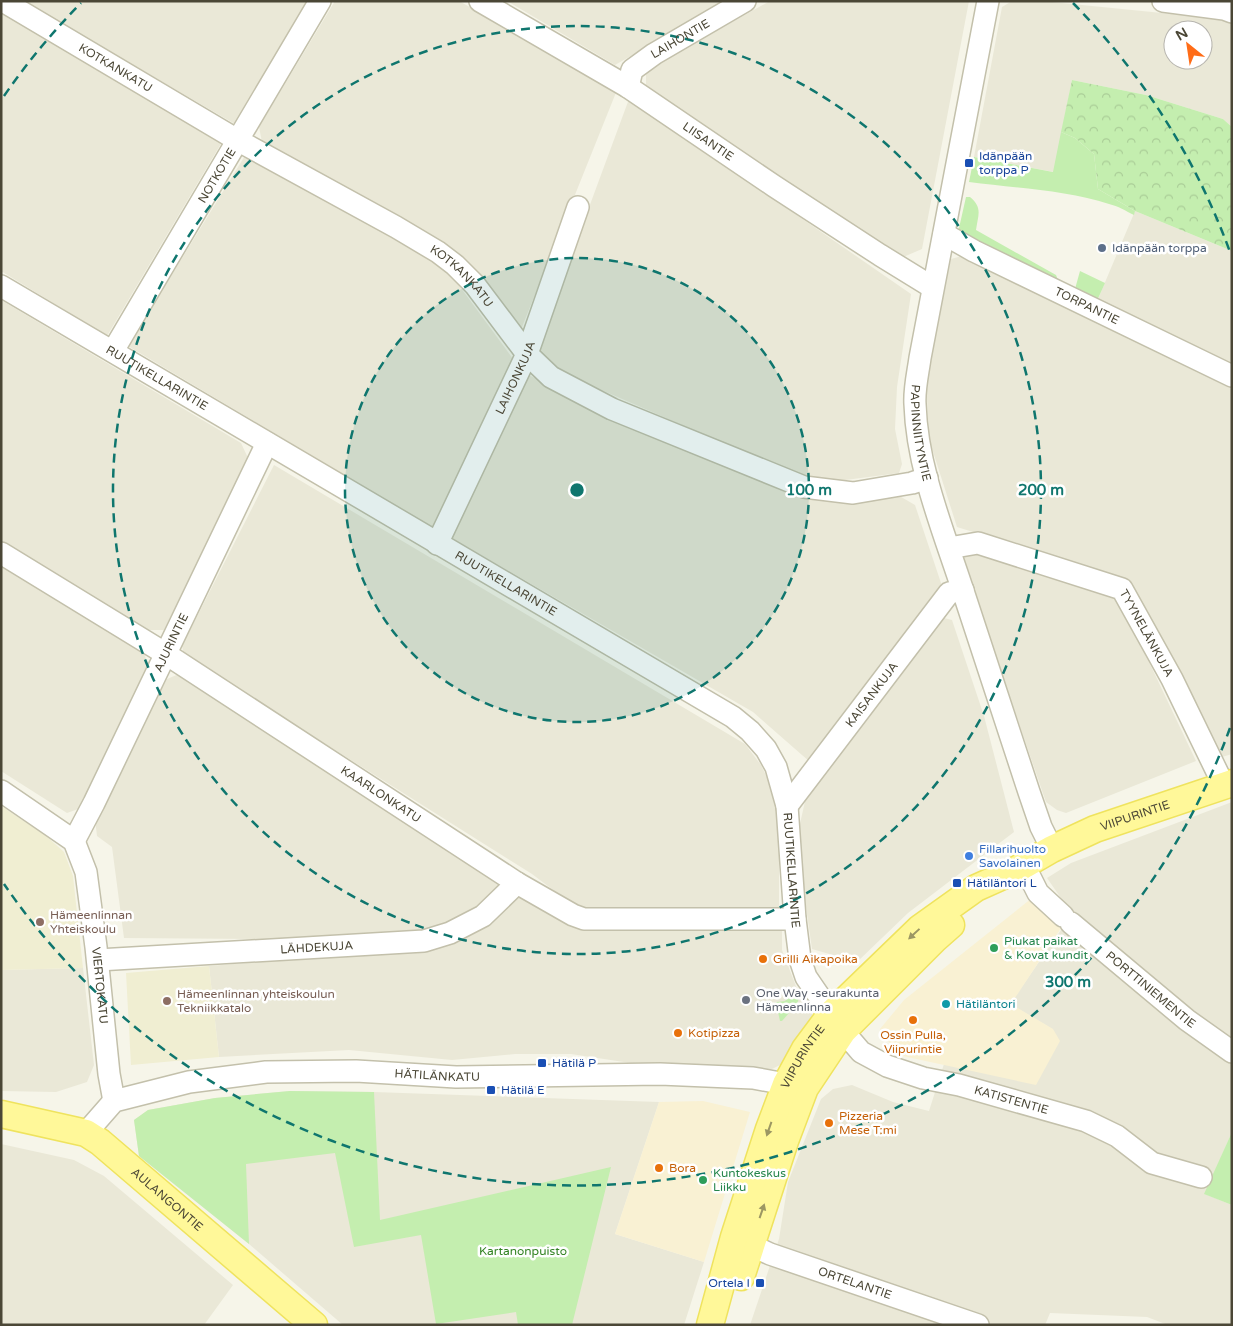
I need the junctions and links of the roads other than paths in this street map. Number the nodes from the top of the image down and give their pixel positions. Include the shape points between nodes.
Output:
1 (3, 1) edge
2 (320, 1) edge
3 (480, 1) edge
4 (745, 1) edge
5 (988, 1) edge
6 (1163, 1) edge
7 (1232, 12) edge
8 (628, 87) junction
9 (239, 141) junction
10 (578, 207) dead end
11 (944, 234) junction
12 (1, 286) edge
13 (932, 287) junction
14 (113, 351) junction
15 (527, 354) junction
16 (1232, 376) edge
17 (267, 443) junction
18 (927, 478) junction
19 (437, 544) junction
20 (949, 548) junction
21 (1, 553) edge
22 (963, 590) junction
23 (166, 654) junction
24 (1228, 784) edge
25 (1, 790) edge
26 (786, 806) junction
27 (74, 841) junction
28 (1052, 849) junction
29 (1019, 868) junction
30 (517, 884) junction
31 (795, 919) junction
32 (98, 960) junction
33 (837, 1022) junction
34 (1232, 1052) edge
35 (796, 1086) junction
36 (114, 1101) junction
37 (1, 1114) edge
38 (86, 1133) junction
39 (1202, 1178) dead end
40 (742, 1241) junction
41 (314, 1325) edge
42 (710, 1325) edge
43 (727, 1325) edge
44 (978, 1325) edge

1 - 9 street, KOTKANKATU
2 - 9 street, NOTKOTIE
3 - 8 street, LIISANTIE
4 - 8 street, LAIHONTIE via 632,70
5 - 11 street, PAPINNIITYNTIE
6 - 7 street
8 - 13 street, LIISANTIE
9 - 14 street, NOTKOTIE
9 - 15 street, KOTKANKATU via 438,252 475,285
10 - 15 street, LAIHONKUJA
11 - 13 street, PAPINNIITYNTIE
11 - 16 street, TORPANTIE
12 - 14 street, RUUTIKELLARINTIE
13 - 18 street, PAPINNIITYNTIE via 915,402 920,452
14 - 17 street, RUUTIKELLARINTIE
15 - 18 street, KOTKANKATU via 551,377 612,409 804,487 853,493 912,484
15 - 19 street, LAIHONKUJA
17 - 19 street, RUUTIKELLARINTIE
17 - 23 street, AJURINTIE
18 - 20 street, PAPINNIITYNTIE
19 - 26 street, RUUTIKELLARINTIE via 733,717 766,749 776,767
20 - 22 street, PAPINNIITYNTIE
20 - 24 street, TYYNELÄNKUJA via 978,543 1122,589
21 - 23 street, KAARLONKATU
22 - 26 street, KAISANKUJA via 949,593
22 - 28 street, PAPINNIITYNTIE via 1041,827
23 - 27 street, AJURINTIE
23 - 30 street, KAARLONKATU
24 - 28 main road, VIIPURINTIE via 1095,829
25 - 27 street
26 - 31 street, RUUTIKELLARINTIE
27 - 32 street, VIERTOKATU via 86,872
28 - 29 main road, VIIPURINTIE
29 - 33 main road, VIIPURINTIE via 976,888 920,928
29 - 34 street, PORTTINIEMENTIE via 1038,893 1067,920 1187,1020
30 - 31 street, KAARLONKATU via 584,919
30 - 32 street, LÄHDEKUJA via 483,916 450,933 424,941
31 - 33 street, RUUTIKELLARINTIE via 800,960 806,977
32 - 36 street, VIERTOKATU
33 - 35 main road, VIIPURINTIE
33 - 39 street, KATISTENTIE via 861,1052 887,1066 1086,1121 1117,1136 1152,1163
35 - 36 street, HÄTILÄNKATU via 753,1078 660,1074 456,1078 356,1071 266,1072 189,1082
35 - 40 main road, VIIPURINTIE via 785,1141
36 - 38 street
37 - 38 main road, AULANGONTIE
38 - 41 main road, AULANGONTIE via 114,1153
40 - 42 main road, VIIPURINTIE
40 - 43 main road, VIIPURINTIE
40 - 44 street, ORTELANTIE via 770,1254

